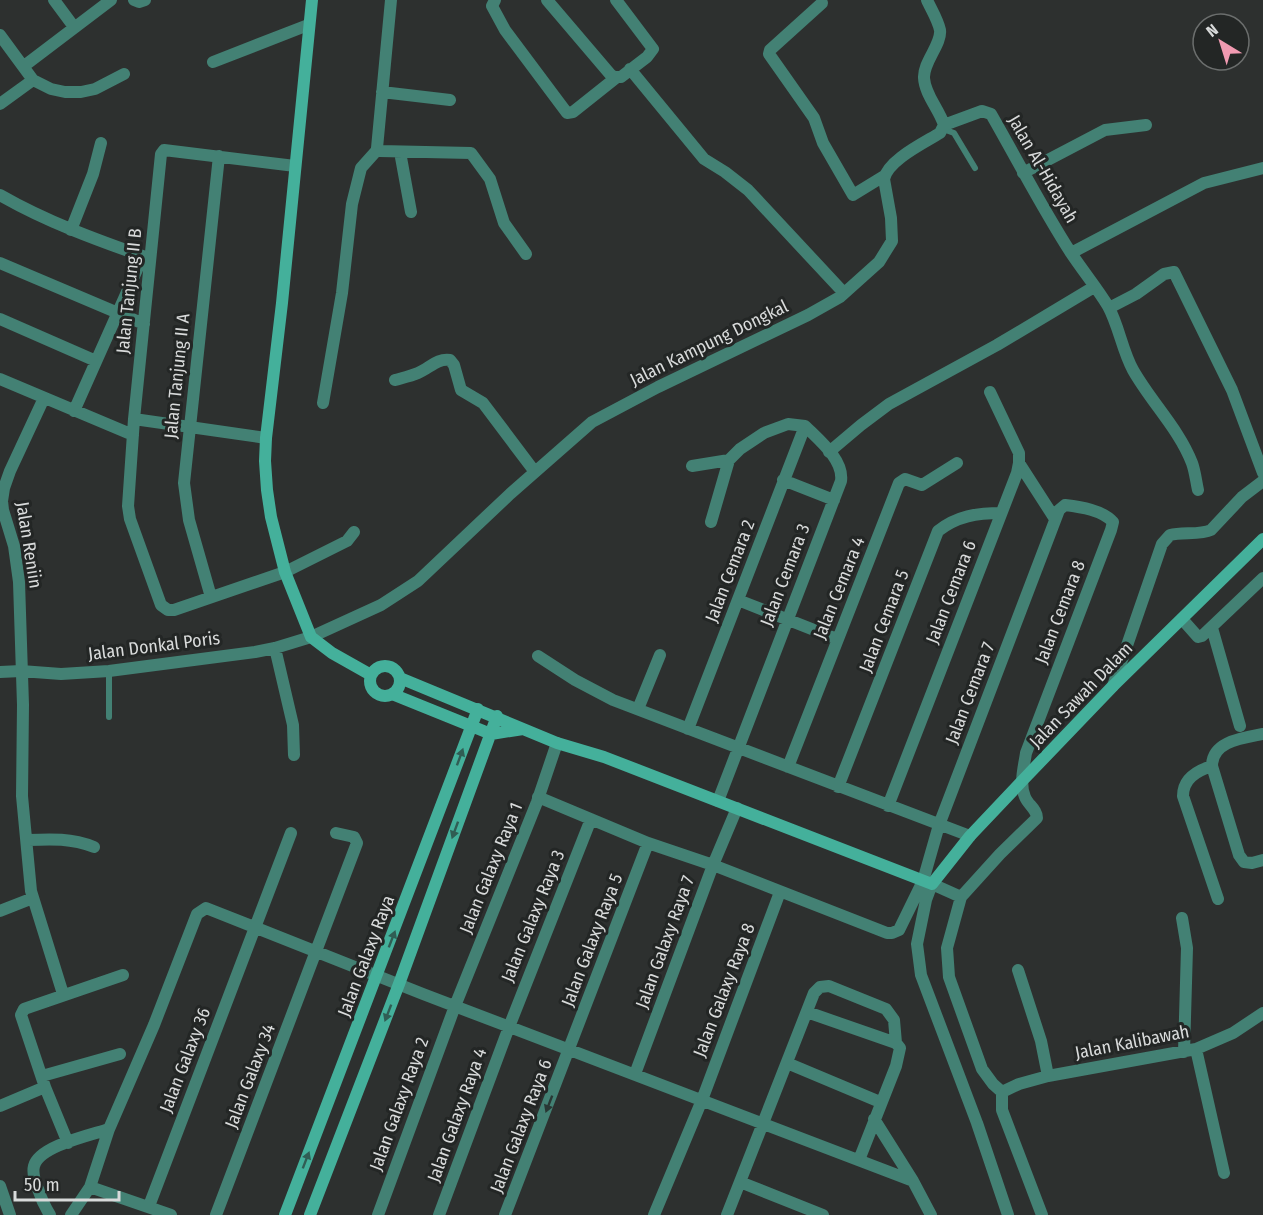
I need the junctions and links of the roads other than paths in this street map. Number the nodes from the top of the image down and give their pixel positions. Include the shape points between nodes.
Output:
1 (54, 0) edge
2 (111, 0) edge
3 (134, 0) edge
4 (145, 0) edge
5 (312, 0) edge
6 (391, 0) edge
7 (495, 0) edge
8 (548, 0) edge
9 (616, 0) edge
10 (927, 0) edge
11 (822, 3) dead end
12 (308, 25) junction
13 (74, 27) junction
14 (0, 34) edge
15 (213, 62) dead end
16 (24, 66) junction
17 (630, 69) junction
18 (124, 74) dead end
19 (617, 77) junction
20 (33, 80) junction
21 (382, 92) junction
22 (450, 100) dead end
23 (0, 104) edge
24 (1146, 125) dead end
25 (943, 127) junction
26 (101, 143) dead end
27 (378, 149) junction
28 (400, 152) junction
29 (219, 156) junction
30 (295, 166) junction
31 (975, 168) dead end
32 (1263, 168) edge
33 (1023, 173) junction
34 (884, 176) junction
35 (0, 195) edge
36 (411, 212) dead end
37 (71, 230) junction
38 (1071, 253) junction
39 (526, 254) dead end
40 (146, 258) junction
41 (0, 263) edge
42 (1094, 287) junction
43 (844, 293) junction
44 (1109, 308) junction
45 (116, 314) junction
46 (0, 320) edge
47 (144, 324) junction
48 (96, 361) junction
49 (0, 379) edge
50 (394, 380) dead end
51 (990, 392) dead end
52 (44, 398) junction
53 (324, 403) dead end
54 (74, 411) junction
55 (134, 419) junction
56 (806, 426) junction
57 (189, 427) junction
58 (133, 435) junction
59 (267, 438) junction
60 (829, 452) junction
61 (729, 460) junction
62 (957, 463) dead end
63 (1019, 463) junction
64 (692, 465) dead end
65 (535, 472) junction
66 (1263, 473) edge
67 (783, 480) junction
68 (1263, 481) edge
69 (1198, 490) dead end
70 (834, 500) junction
71 (1001, 513) junction
72 (1055, 519) junction
73 (711, 522) dead end
74 (354, 532) dead end
75 (1263, 539) edge
76 (285, 572) junction
77 (1263, 578) edge
78 (211, 597) junction
79 (738, 600) junction
80 (788, 620) junction
81 (1184, 622) junction
82 (1212, 628) junction
83 (311, 637) junction
84 (837, 639) junction
85 (274, 648) junction
86 (660, 655) dead end
87 (538, 656) dead end
88 (21, 671) junction
89 (109, 671) junction
90 (0, 672) edge
91 (371, 675) junction
92 (400, 678) junction
93 (1113, 686) junction
94 (392, 694) junction
95 (478, 709) junction
96 (638, 709) junction
97 (497, 716) junction
98 (109, 717) dead end
99 (471, 726) junction
100 (1240, 726) dead end
101 (523, 729) junction
102 (688, 729) junction
103 (491, 734) junction
104 (1263, 734) edge
105 (557, 743) junction
106 (738, 747) junction
107 (294, 755) dead end
108 (1212, 766) junction
109 (788, 767) junction
110 (1022, 781) junction
111 (838, 787) junction
112 (538, 797) junction
113 (718, 801) junction
114 (888, 806) junction
115 (736, 808) junction
116 (591, 819) junction
117 (939, 825) junction
118 (291, 832) dead end
119 (336, 833) dead end
120 (970, 836) junction
121 (27, 840) junction
122 (648, 843) junction
123 (94, 847) dead end
124 (1263, 860) edge
125 (713, 865) junction
126 (931, 884) junction
127 (780, 892) junction
128 (956, 895) junction
129 (33, 898) junction
130 (1218, 899) dead end
131 (0, 911) edge
132 (1182, 918) dead end
133 (256, 927) junction
134 (317, 951) junction
135 (1018, 970) dead end
136 (123, 975) dead end
137 (378, 975) junction
138 (399, 984) junction
139 (63, 994) junction
140 (455, 1006) junction
141 (807, 1012) junction
142 (1263, 1013) edge
143 (509, 1027) junction
144 (896, 1043) junction
145 (570, 1050) junction
146 (1190, 1051) junction
147 (120, 1054) dead end
148 (787, 1063) junction
149 (635, 1074) junction
150 (1048, 1076) junction
151 (44, 1082) junction
152 (1002, 1092) junction
153 (702, 1100) junction
154 (880, 1102) junction
155 (0, 1106) edge
156 (874, 1119) junction
157 (762, 1122) junction
158 (109, 1129) junction
159 (68, 1143) junction
160 (859, 1160) junction
161 (1224, 1173) dead end
162 (913, 1181) junction
163 (740, 1182) junction
164 (0, 1186) edge
165 (90, 1187) junction
166 (149, 1206) junction
167 (10, 1215) edge
168 (50, 1215) edge
169 (71, 1215) edge
170 (171, 1215) edge
171 (216, 1215) edge
172 (285, 1215) edge
173 (310, 1215) edge
174 (378, 1215) edge
175 (439, 1215) edge
176 (506, 1215) edge
177 (654, 1215) edge
178 (727, 1215) edge
179 (823, 1215) edge
180 (931, 1215) edge
181 (1008, 1215) edge
182 (1042, 1215) edge

1 - 13 street
2 - 13 street
3 - 4 street
5 - 12 street
6 - 21 street
7 - 19 street via 492,6 505,30 567,113
8 - 19 street via 605,69
9 - 17 street via 653,49
10 - 25 street via 940,36 924,79
11 - 34 street via 769,54 814,118 823,143 853,195
12 - 15 street
12 - 30 street
13 - 16 street
14 - 16 street
16 - 20 street
17 - 19 street
17 - 43 street via 704,159 748,190
18 - 20 street via 81,92 58,91
20 - 23 street
21 - 22 street
21 - 27 street
24 - 33 street via 1105,130
25 - 31 lane via 954,133
25 - 33 street, Jalan Al-Hidayah via 982,111 991,114
25 - 34 street via 940,133 892,164
26 - 37 street
27 - 28 street
27 - 53 street via 361,168 352,204
28 - 36 street
28 - 39 street via 471,153 490,179 504,223
29 - 30 street
29 - 40 street, Jalan Tanjung II B via 162,152
29 - 57 street, Jalan Tanjung II A
30 - 59 street
32 - 38 street via 1204,183
33 - 38 street, Jalan Al-Hidayah
34 - 43 street, Jalan Kampung Dongkal via 892,241 879,262
35 - 37 street
37 - 40 street
38 - 42 street, Jalan Al-Hidayah
40 - 45 street
40 - 47 street, Jalan Tanjung II B
41 - 45 street
42 - 44 street, Jalan Al-Hidayah
42 - 60 street via 889,404
43 - 65 street, Jalan Kampung Dongkal via 808,315 592,422
44 - 66 street via 1164,274 1174,272 1232,390
44 - 69 street, Jalan Al-Hidayah via 1131,367 1193,465
45 - 47 street
45 - 48 street
46 - 48 street
47 - 55 street, Jalan Tanjung II B
48 - 54 street
49 - 52 street
50 - 65 street via 418,373 435,362 450,360 461,390 483,403
51 - 63 street via 1019,453
52 - 54 street
52 - 88 street, Jalan Reniin via 10,471 2,501 19,582
54 - 58 street
55 - 57 street
55 - 58 street, Jalan Tanjung II B
56 - 60 street, Jalan Cemara 3
56 - 61 street via 788,424 764,433
56 - 67 street, Jalan Cemara 2
57 - 59 street
57 - 78 street, Jalan Tanjung II A via 184,496
58 - 78 street, Jalan Tanjung II B via 130,519 161,605 165,610 174,610
59 - 76 street via 267,490
60 - 70 street, Jalan Cemara 3 via 843,472
61 - 64 street
61 - 73 street
62 - 84 street, Jalan Cemara 4 via 922,484 905,479 899,483
63 - 71 street, Jalan Cemara 6
63 - 72 street
65 - 83 street, Jalan Kampung Dongkal via 418,581 381,605
67 - 70 street
67 - 79 street, Jalan Cemara 2
68 - 93 street via 1242,496 1211,531 1170,535 1162,544
70 - 80 street, Jalan Cemara 3
71 - 111 street, Jalan Cemara 5 via 964,516 938,531
71 - 114 street, Jalan Cemara 6
72 - 110 street, Jalan Cemara 8 via 1062,507 1072,506 1101,513 1113,525 1026,753
72 - 117 street, Jalan Cemara 7
74 - 76 street, Jalan Tanjung II B via 347,541
75 - 81 street, Jalan Sawah Dalam
76 - 78 street, Jalan Tanjung II B
76 - 83 street
77 - 82 street
79 - 80 street
79 - 102 street, Jalan Cemara 2
80 - 84 street
80 - 106 street, Jalan Cemara 3
81 - 82 street via 1197,637
81 - 93 street, Jalan Sawah Dalam
82 - 100 street
83 - 85 street, Jalan Donkal Poris
83 - 91 street
84 - 109 street, Jalan Cemara 4
85 - 89 street, Jalan Donkal Poris
85 - 107 street via 293,725
86 - 96 street
87 - 96 street via 575,680
88 - 89 street, Jalan Donkal Poris
88 - 90 street, Jalan Donkal Poris
88 - 121 street, Jalan Reniin via 22,796
89 - 98 lane
91 - 92 street via 383,666 391,667
91 - 94 street via 373,690
92 - 94 street
92 - 95 street
93 - 110 street, Jalan Sawah Dalam
94 - 99 street
95 - 97 street
95 - 99 street, Jalan Galaxy Raya
96 - 102 street
97 - 101 street
97 - 103 street
99 - 103 street
137 -> 99 street, Jalan Galaxy Raya
101 - 103 street
101 - 105 street
102 - 106 street
103 -> 138 street
104 - 108 street via 1225,744 1216,751
105 - 112 street, Jalan Galaxy Raya 1
105 - 113 street
106 - 109 street
106 - 113 street, Jalan Cemara 3
108 - 124 street via 1239,855 1244,862
108 - 130 street via 1186,781 1183,796
109 - 111 street
110 - 120 street, Jalan Sawah Dalam
110 - 128 street via 1025,798 1037,813 1035,821
111 - 114 street
112 - 116 street
112 - 140 street, Jalan Galaxy Raya 1
113 - 115 street
114 - 117 street
115 - 125 street, Jalan Galaxy Raya 7
115 - 126 street
116 - 122 street
116 - 143 street, Jalan Galaxy Raya 3
117 - 120 street
117 - 126 street, Jalan Cemara 7
118 - 133 street, Jalan Galaxy 36
119 - 134 street, Jalan Galaxy 34 via 354,837 357,843
120 - 126 street, Jalan Sawah Dalam
121 - 123 street via 62,838
121 - 129 street, Jalan Reniin
122 - 125 street
122 - 145 street, Jalan Galaxy Raya 5
125 - 127 street
125 - 149 street, Jalan Galaxy Raya 7
126 - 127 street via 899,930 892,933
126 - 128 street
126 - 181 street via 917,944 921,975
127 - 153 street, Jalan Galaxy Raya 8
128 - 152 street via 947,948 949,977 982,1069
129 - 131 street
129 - 139 street, Jalan Reniin
132 - 146 street via 1187,948
133 - 134 street
133 - 158 street via 206,908 197,914
133 - 166 street, Jalan Galaxy 36
134 - 137 street
134 - 171 street, Jalan Galaxy 34
135 - 150 street
136 - 139 street
137 - 138 street
172 -> 137 street, Jalan Galaxy Raya
138 - 140 street
138 -> 173 street
139 - 151 street via 30,1005 21,1015
140 - 143 street
140 - 174 street, Jalan Galaxy Raya 2
141 - 144 street
141 - 144 street via 814,993 829,986 886,1009 894,1020
141 - 148 street
142 - 146 street, Jalan Kalibawah via 1233,1034
143 - 145 street
143 - 175 street, Jalan Galaxy Raya 4
144 - 154 street via 899,1056
145 - 149 street
145 -> 176 street, Jalan Galaxy Raya 6
146 - 150 street, Jalan Kalibawah
146 - 161 street
147 - 151 street
148 - 154 street
148 - 157 street
149 - 153 street
150 - 152 street, Jalan Kalibawah
151 - 155 street
151 - 159 street
152 - 182 street via 1002,1110
153 - 157 street
153 - 177 street, Jalan Galaxy Raya 8
154 - 156 street
156 - 160 street
156 - 162 street
157 - 160 street
157 - 163 street
158 - 159 street
158 - 165 street
159 - 168 street via 46,1152 34,1167 34,1179
160 - 162 street
162 - 180 street
163 - 178 street
163 - 179 street
164 - 167 street
165 - 166 street
165 - 169 street
166 - 170 street

